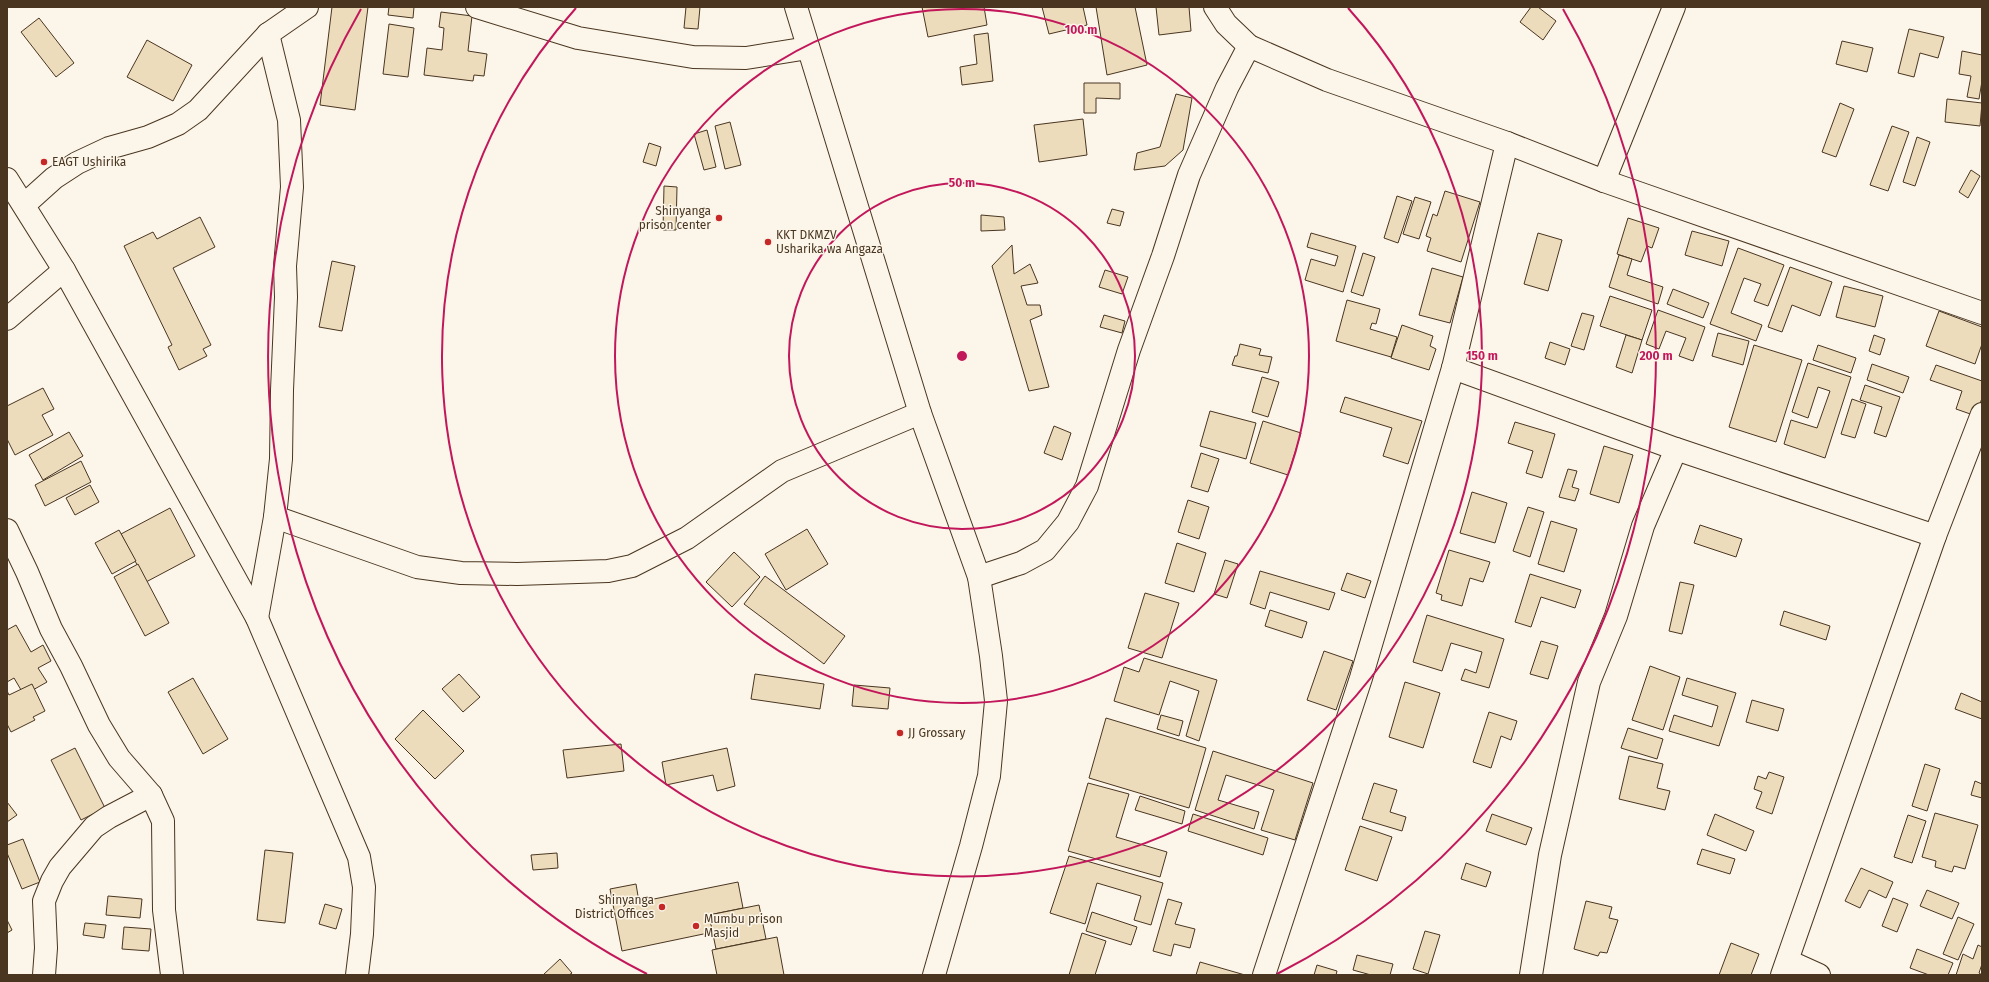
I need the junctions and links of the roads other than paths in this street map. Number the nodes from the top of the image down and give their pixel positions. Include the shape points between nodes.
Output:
1 (307, 7) edge
2 (477, 7) edge
3 (796, 7) edge
4 (1215, 7) edge
5 (1674, 7) edge
6 (268, 34) junction
7 (1249, 46) junction
8 (808, 48) junction
9 (1507, 144) junction
10 (7, 179) edge
11 (1604, 181) junction
12 (24, 205) junction
13 (64, 270) junction
14 (1982, 313) edge
15 (7, 319) edge
16 (1453, 368) junction
17 (920, 412) junction
18 (1982, 414) edge
19 (1676, 449) junction
20 (276, 517) junction
21 (7, 530) edge
22 (1935, 536) junction
23 (979, 577) junction
24 (257, 618) junction
25 (151, 796) junction
26 (1785, 968) edge
27 (44, 975) edge
28 (172, 975) edge
29 (357, 975) edge
30 (934, 975) edge
31 (1264, 975) edge
32 (1531, 975) edge
33 (1819, 975) edge

1 - 6 main road
2 - 8 main road via 578,38 693,57 746,58
3 - 8 main road
4 - 7 main road via 1226,24
5 - 11 main road
6 - 12 main road via 198,110 178,124 109,148 77,163 54,178
6 - 20 main road via 290,120 292,187 285,266 281,459
7 - 9 main road via 1327,80
7 - 23 main road via 1227,88 1189,175 1087,486 1068,522 1045,550 1021,563
8 - 17 main road
9 - 11 main road
9 - 16 main road
10 - 12 main road
11 - 14 main road
12 - 13 main road
13 - 15 main road
13 - 24 main road
16 - 19 main road
16 - 31 main road via 1361,678
17 - 20 main road via 782,471 687,538 632,566 608,571 462,573 417,567
17 - 23 main road
18 - 22 main road
19 - 22 main road
19 - 32 main road via 1643,526 1616,616 1589,682 1550,855
20 - 24 main road
21 - 25 main road via 51,629 72,666 99,725 119,758
22 - 26 main road
23 - 30 main road via 996,701 989,776 972,846
24 - 29 main road via 359,856 364,887
25 - 27 main road via 94,827 60,867 44,901
25 - 28 main road via 162,821 164,910
26 - 33 main road

